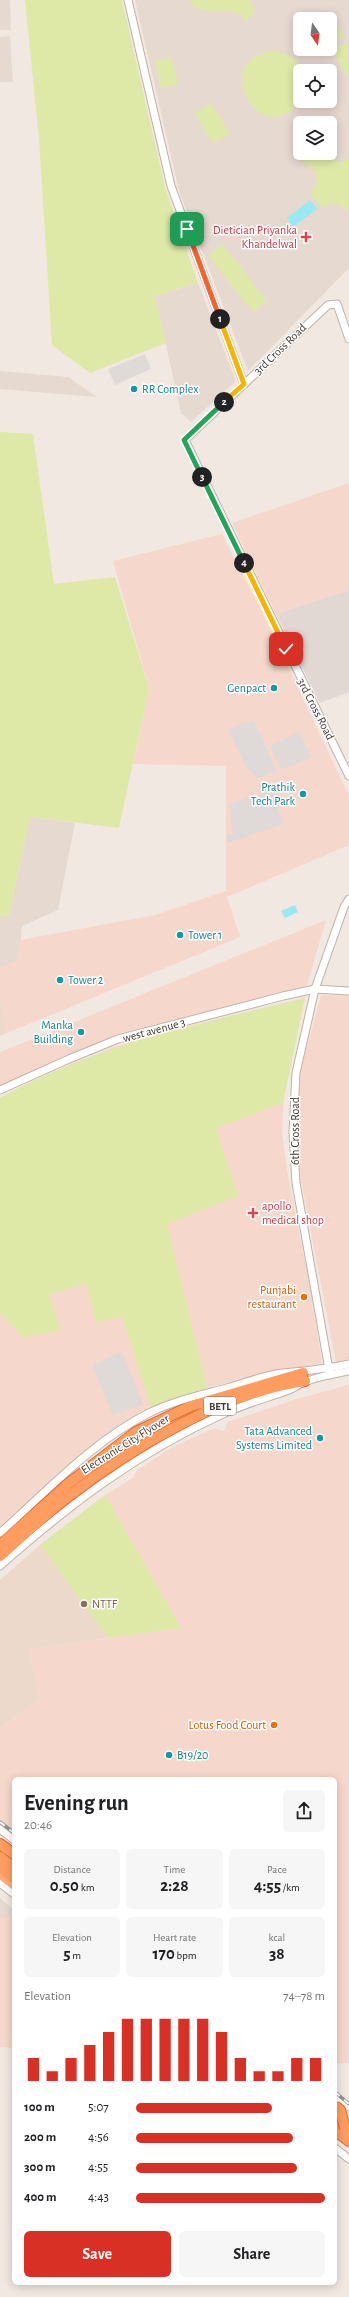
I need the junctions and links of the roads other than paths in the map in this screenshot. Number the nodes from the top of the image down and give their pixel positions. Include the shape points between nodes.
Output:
1 (128, 0) edge
2 (349, 339) edge
3 (244, 384) junction
4 (349, 776) edge
5 (349, 899) edge
6 (315, 989) junction
7 (349, 991) edge
8 (0, 1090) edge
9 (349, 1364) edge
10 (349, 1371) edge
11 (330, 1372) junction
12 (304, 1377) junction
13 (0, 1533) edge
14 (0, 1545) edge
15 (0, 1556) edge
16 (0, 1566) edge
17 (0, 1829) edge
18 (12, 1838) edge
19 (0, 1844) edge
20 (0, 1849) edge
21 (12, 1853) edge
22 (0, 1856) edge
23 (12, 1858) edge
24 (0, 1866) edge
25 (12, 1866) edge
26 (0, 1874) edge
27 (12, 1876) edge
28 (0, 1883) edge
29 (12, 1883) edge
30 (12, 1892) edge
31 (337, 2098) edge
32 (349, 2107) edge
33 (337, 2108) edge
34 (337, 2118) edge
35 (337, 2122) edge
36 (345, 2129) edge
37 (337, 2137) edge
38 (349, 2141) edge
39 (349, 2146) edge
40 (337, 2150) edge
41 (349, 2159) edge

1 - 3 street via 171,186
2 - 3 street, 3rd Cross Road via 337,304 328,304
3 - 4 street, 3rd Cross Road via 184,440
5 - 6 street, 6th Cross Road
6 - 7 street, west avenue 3
6 - 8 street, west avenue 3 via 118,1039
6 - 11 street, 6th Cross Road via 296,1073 293,1132 296,1182
9 - 11 street
10 - 11 street
11 - 12 street
12 - 13 street via 282,1373 187,1399 149,1413 91,1452
12 - 14 highway, Electronic City Flyover / BETL via 191,1406 136,1432 68,1484
12 - 15 highway, Electronic City Flyover / BETL via 228,1403 140,1447 69,1496
12 - 16 street via 290,1390 224,1413 129,1464 53,1519
17 - 18 street
19 - 21 highway
20 - 23 highway
22 - 25 highway
24 - 27 highway
26 - 29 highway
28 - 30 street
31 - 32 street
33 - 36 highway, bridge
34 - 36 highway
35 - 36 highway
36 - 38 highway
37 - 39 highway
40 - 41 street

